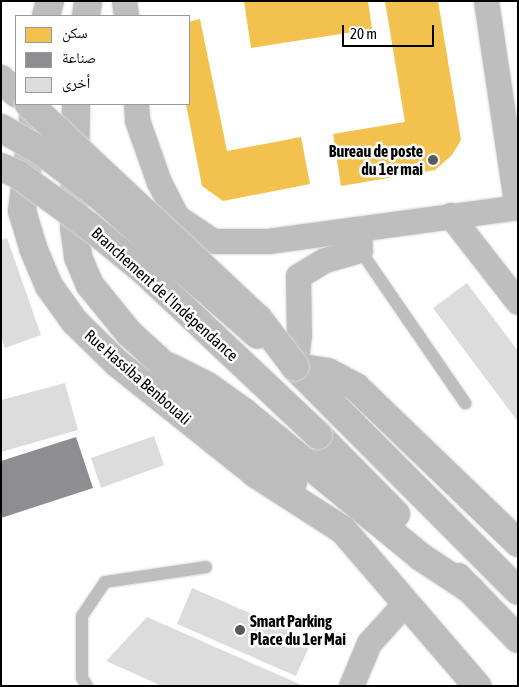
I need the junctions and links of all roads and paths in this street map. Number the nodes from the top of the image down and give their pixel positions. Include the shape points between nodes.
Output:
1 (50, 1) edge
2 (88, 1) edge
3 (124, 1) edge
4 (486, 1) edge
5 (46, 15) edge
6 (86, 15) edge
7 (126, 15) edge
8 (1, 79) edge
9 (15, 92) edge
10 (29, 105) edge
11 (35, 105) edge
12 (76, 105) edge
13 (136, 105) edge
14 (1, 128) edge
15 (1, 167) edge
16 (517, 207) edge
17 (450, 215) junction
18 (360, 240) junction
19 (518, 302) edge
20 (170, 367) junction
21 (296, 367) junction
22 (465, 403) dead end
23 (343, 530) junction
24 (518, 543) edge
25 (206, 567) dead end
26 (471, 590) junction
27 (518, 591) edge
28 (406, 602) junction
29 (518, 639) edge
30 (444, 646) junction
31 (87, 686) edge
32 (351, 686) edge
33 (452, 686) edge
34 (477, 686) edge

1 - 5 main road
2 - 6 main road
3 - 7 street
4 - 16 street
8 - 9 main road
10 - 21 main road, bridge via 258,318
11 - 23 main road, Rue Hassiba Benbouali via 22,211 49,286 86,334 139,381 256,474
12 - 20 main road, Rue Hassiba Benbouali via 74,228 78,257 90,285 108,310
13 - 18 street via 159,182 177,217 213,241
14 - 21 main road, Branchement de l'Indépendance, bridge via 41,151 96,194
15 - 26 main road, Branchement de l'Indépendance, bridge via 19,175 144,270 318,435
16 - 17 street
17 - 18 street via 397,224
17 - 19 street
18 - 21 street via 298,276
18 - 22 lane
20 - 23 main road, Rue Hassiba Benbouali
20 - 26 main road via 206,385 244,412 421,557
21 - 24 main road via 328,372 356,387
21 - 27 main road
23 - 28 main road, Rue Hassiba Benbouali
25 - 31 lane via 105,582 82,616 82,678
26 - 29 main road
28 - 30 main road, Rue Hassiba Benbouali
28 - 32 street via 369,643
30 - 33 main road
30 - 34 main road, Rue Hassiba Benbouali

